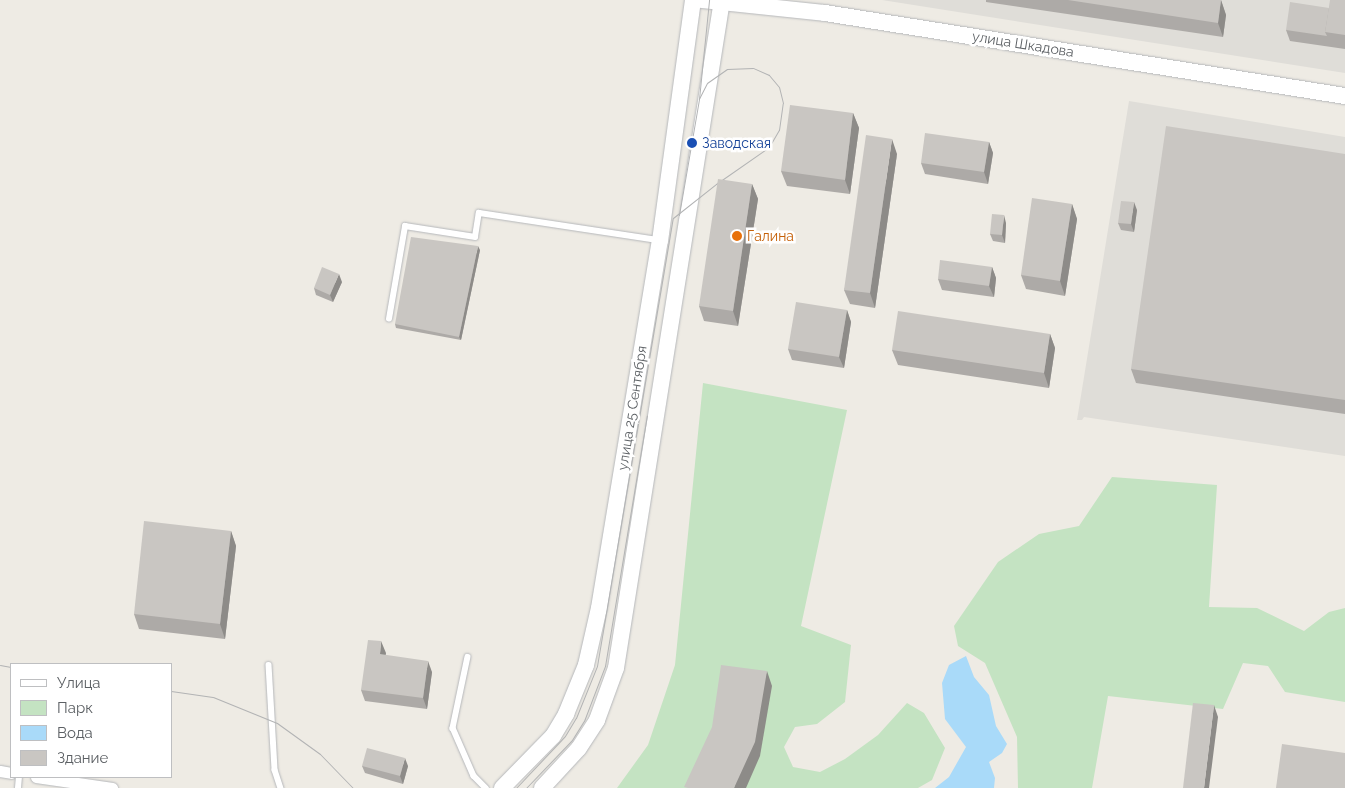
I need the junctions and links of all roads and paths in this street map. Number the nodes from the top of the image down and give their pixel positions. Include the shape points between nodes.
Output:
1 (693, 0) edge
2 (701, 0) edge
3 (722, 1) edge
4 (1345, 96) edge
5 (660, 241) junction
6 (389, 319) dead end
7 (468, 657) dead end
8 (269, 665) dead end
9 (43, 778) edge
10 (112, 788) edge
11 (281, 788) edge
12 (486, 788) edge
13 (502, 788) edge
14 (542, 788) edge

1 - 5 main road, улица 25 Сентября
2 - 3 main road, улица Шкадова
3 - 4 main road, улица Шкадова via 825,13
3 - 14 main road via 616,668 597,720 579,748
5 - 6 lane via 479,213 475,237 405,226
5 - 13 main road, улица 25 Сентября via 599,608 586,665 566,714 552,736
7 - 12 lane via 453,728 474,776
8 - 11 lane via 275,770
9 - 10 street

